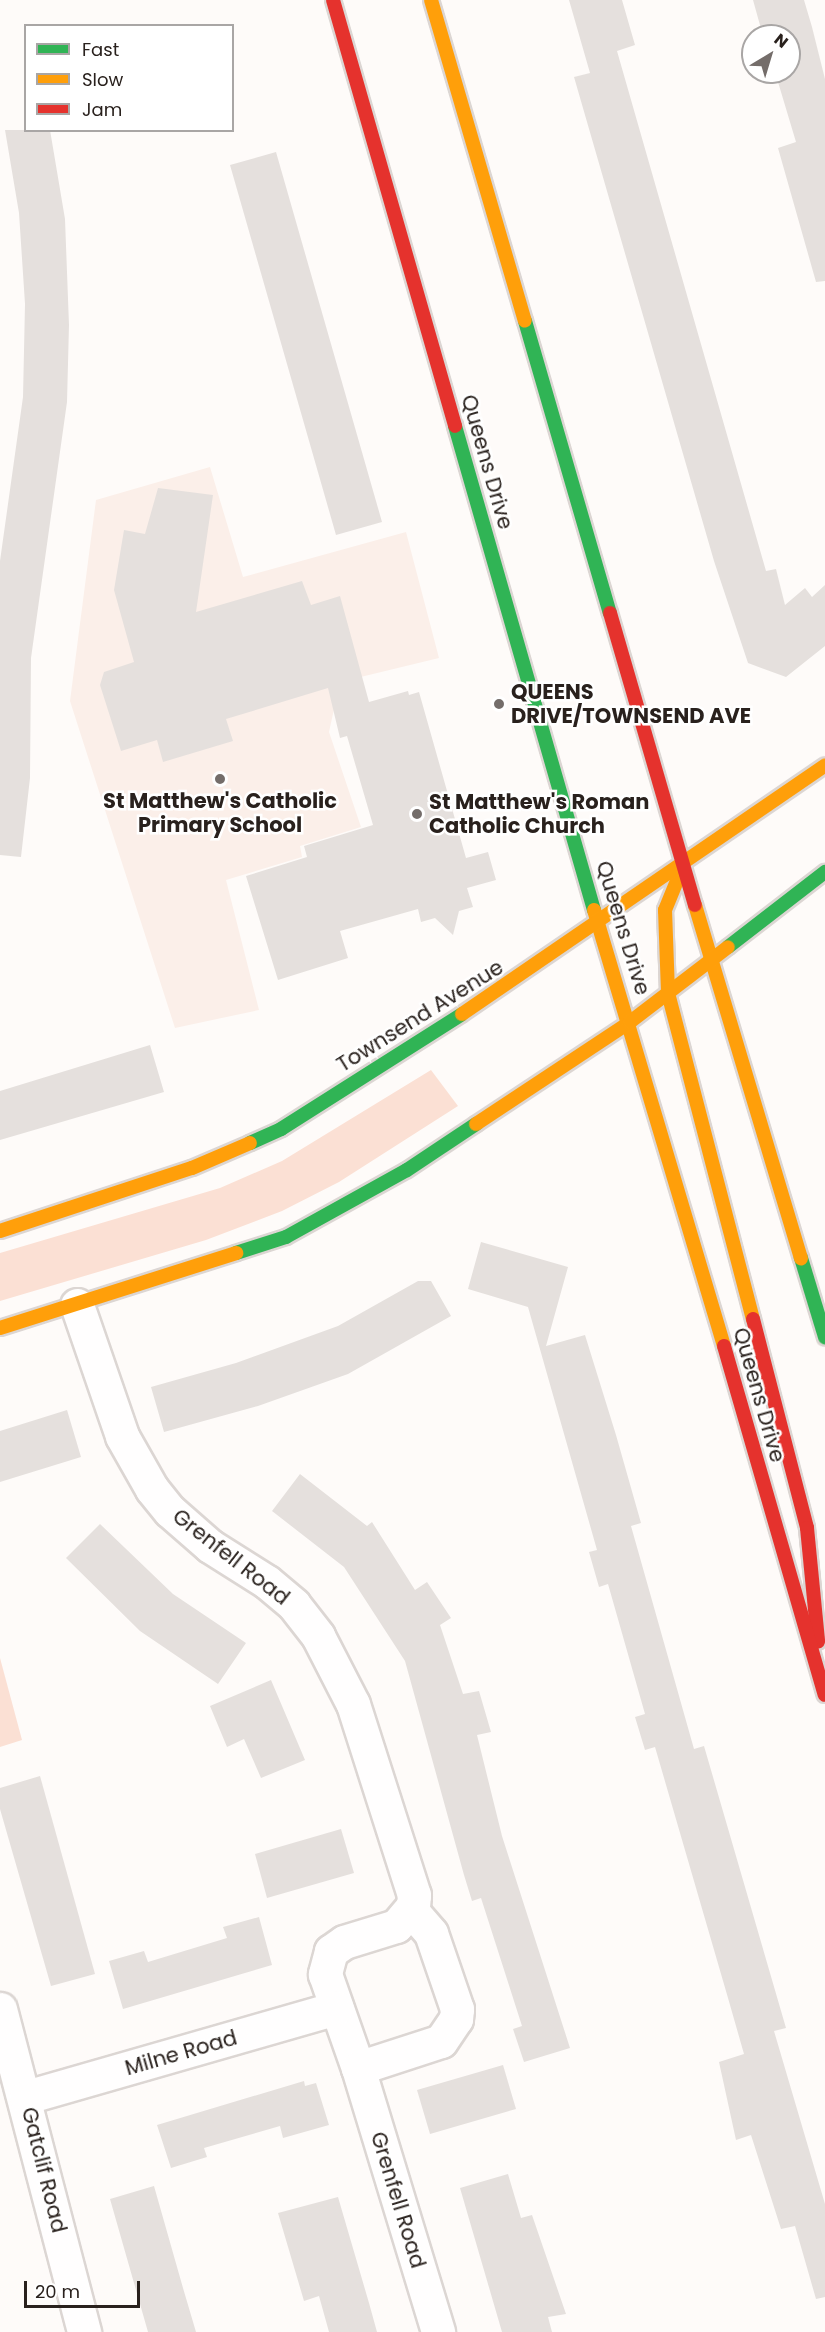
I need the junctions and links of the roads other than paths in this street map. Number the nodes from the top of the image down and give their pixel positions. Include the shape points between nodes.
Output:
1 (333, 0) edge
2 (431, 0) edge
3 (825, 765) edge
4 (683, 866) junction
5 (825, 872) edge
6 (598, 923) junction
7 (711, 961) junction
8 (668, 993) junction
9 (630, 1022) junction
10 (0, 1231) edge
11 (817, 1277) edge
12 (77, 1305) junction
13 (0, 1328) edge
14 (825, 1337) edge
15 (824, 1689) edge
16 (411, 1910) junction
17 (337, 2008) junction
18 (0, 2009) edge
19 (358, 2068) junction
20 (26, 2097) junction
21 (84, 2332) edge
22 (438, 2332) edge

1 - 6 main road, Queens Drive
2 - 4 main road
3 - 4 main road, Townsend Avenue
4 - 6 main road, Townsend Avenue
4 - 7 main road
4 - 8 main road via 664,910
5 - 7 main road
6 - 9 main road, Queens Drive
6 - 10 main road, Townsend Avenue via 281,1129 192,1168
7 - 8 main road
7 - 11 main road
8 - 9 main road
8 - 15 main road via 807,1528
9 - 12 main road via 407,1170 286,1238
9 - 15 main road, Queens Drive
11 - 14 main road
12 - 13 main road
12 - 16 street, Grenfell Road via 122,1436 152,1489 170,1511 210,1546 267,1582 294,1605 337,1667 414,1895
16 - 17 street, Grenfell Road via 396,1926 344,1942 331,1951 325,1974
16 - 19 street via 431,1934 457,2009 456,2019 441,2041
17 - 19 street, Grenfell Road
17 - 20 street, Milne Road
18 - 20 street, Gatclif Road
19 - 22 street, Grenfell Road
20 - 21 street, Gatclif Road

